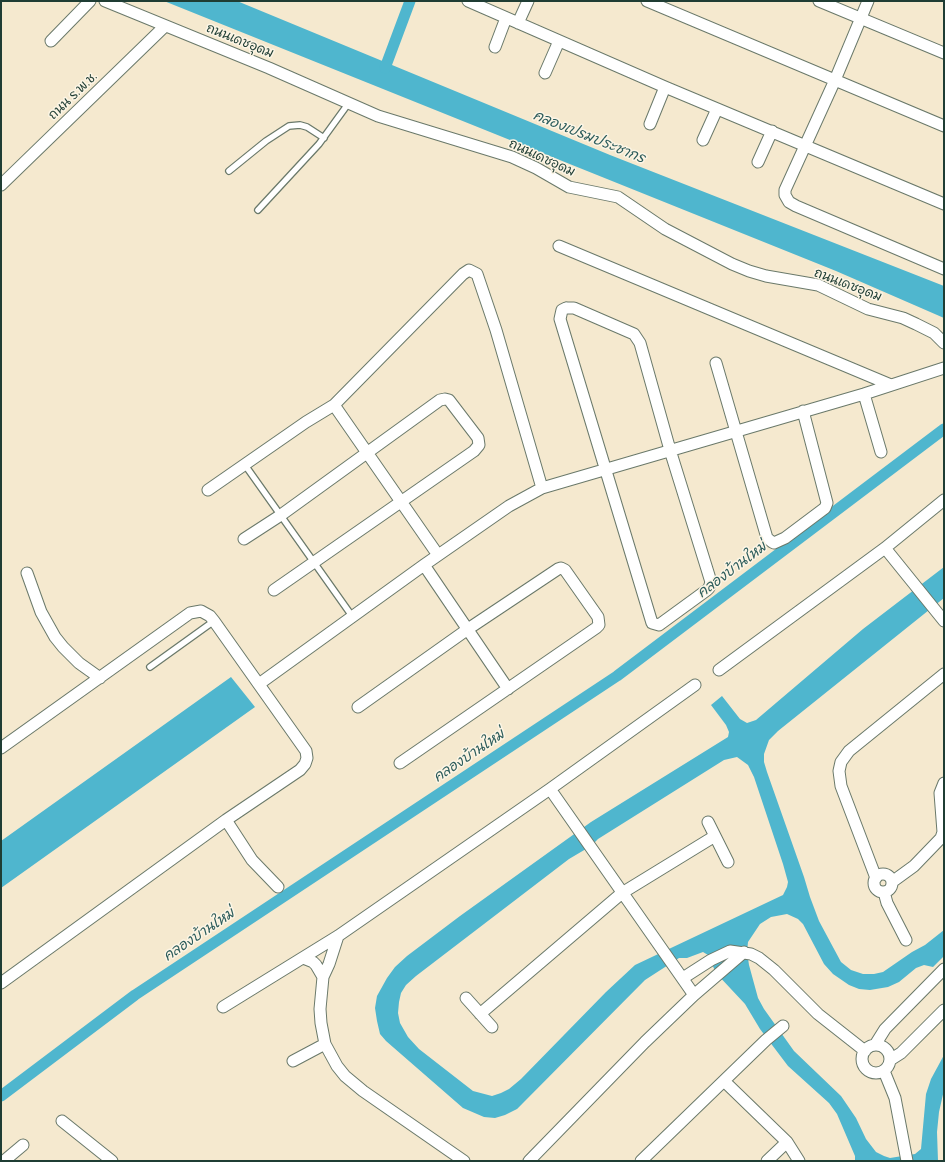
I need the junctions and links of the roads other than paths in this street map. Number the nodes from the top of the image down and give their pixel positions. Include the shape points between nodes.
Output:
1 (90, 1) edge
2 (105, 1) edge
3 (468, 1) edge
4 (528, 1) edge
5 (647, 1) edge
6 (819, 1) edge
7 (868, 1) edge
8 (506, 18) junction
9 (860, 19) junction
10 (518, 23) junction
11 (164, 26) junction
12 (51, 41) dead end
13 (559, 41) junction
14 (495, 47) dead end
15 (944, 53) edge
16 (545, 73) dead end
17 (835, 80) junction
18 (665, 87) junction
19 (348, 104) junction
20 (717, 109) junction
21 (650, 124) dead end
22 (944, 126) edge
23 (772, 131) junction
24 (324, 138) junction
25 (703, 140) dead end
26 (806, 146) junction
27 (758, 162) dead end
28 (229, 171) dead end
29 (1, 185) edge
30 (944, 204) edge
31 (258, 210) dead end
32 (559, 246) dead end
33 (944, 269) edge
34 (944, 343) edge
35 (716, 363) dead end
36 (944, 368) edge
37 (892, 385) junction
38 (864, 394) junction
39 (334, 405) junction
40 (803, 411) junction
41 (736, 431) junction
42 (670, 450) junction
43 (881, 452) dead end
44 (367, 453) junction
45 (245, 465) junction
46 (607, 469) junction
47 (542, 488) junction
48 (208, 490) dead end
49 (944, 500) edge
50 (401, 501) junction
51 (281, 515) junction
52 (244, 539) dead end
53 (884, 548) junction
54 (438, 555) junction
55 (315, 563) junction
56 (424, 565) junction
57 (27, 573) dead end
58 (274, 590) dead end
59 (352, 616) junction
60 (940, 617) edge
61 (214, 621) junction
62 (468, 630) junction
63 (150, 667) dead end
64 (719, 670) dead end
65 (944, 674) edge
66 (100, 678) junction
67 (260, 684) junction
68 (695, 685) dead end
69 (508, 689) junction
70 (358, 707) dead end
71 (1, 748) edge
72 (400, 763) dead end
73 (944, 783) edge
74 (550, 789) junction
75 (226, 820) junction
76 (708, 822) dead end
77 (715, 836) junction
78 (728, 862) dead end
79 (876, 878) junction
80 (892, 882) junction
81 (278, 887) dead end
82 (622, 892) junction
83 (884, 892) junction
84 (338, 936) junction
85 (906, 940) dead end
86 (744, 952) junction
87 (303, 958) junction
88 (944, 969) edge
89 (323, 977) junction
90 (683, 978) junction
91 (1, 983) edge
92 (694, 995) junction
93 (466, 998) dead end
94 (223, 1007) dead end
95 (944, 1010) edge
96 (480, 1014) junction
97 (783, 1026) dead end
98 (492, 1028) dead end
99 (325, 1044) junction
100 (875, 1045) junction
101 (865, 1051) junction
102 (890, 1060) junction
103 (293, 1062) dead end
104 (884, 1071) junction
105 (724, 1081) junction
106 (62, 1121) dead end
107 (787, 1142) junction
108 (23, 1145) dead end
109 (906, 1155) edge
110 (4, 1161) edge
111 (112, 1161) edge
112 (464, 1161) edge
113 (529, 1161) edge
114 (641, 1161) edge
115 (767, 1161) edge
116 (799, 1161) edge

1 - 12 street
2 - 11 street, ถนนเดชอุดม
3 - 8 street
4 - 10 street
5 - 17 street
6 - 9 street
7 - 9 street
8 - 10 street
8 - 14 street
9 - 15 street
9 - 17 street
10 - 13 street
11 - 19 street, ถนนเดชอุดม via 257,63
11 - 29 street, ถนน ร.พ.ช.
13 - 16 street
13 - 18 street
17 - 22 street
17 - 26 street
18 - 20 street
18 - 21 street
19 - 24 lane
19 - 34 street, ถนนเดชอุดม via 403,125 520,160 569,187 618,198 665,229 732,264 766,276 818,285 868,309 903,318 934,333
20 - 23 street
20 - 25 street
23 - 26 street
23 - 27 street
24 - 28 lane via 307,127 289,126
24 - 31 lane
26 - 30 street
26 - 33 street via 785,190 789,202
32 - 37 street
35 - 41 street
36 - 37 street
37 - 38 street
38 - 40 street
38 - 43 street
39 - 44 street
39 - 45 street
39 - 47 street via 463,274 472,270 477,274 496,330
40 - 41 street
40 - 41 street via 827,503 825,508 785,538 774,543 767,538
41 - 42 street
42 - 46 street
42 - 46 street via 637,338 627,330 574,308 566,308 562,310 560,319
42 - 46 street via 711,582 708,590 659,625 652,623
44 - 50 street
44 - 50 street via 443,399 449,400 478,438 478,445 474,451
44 - 51 street
45 - 48 street
45 - 51 lane
46 - 47 street
47 - 54 street via 510,506
49 - 53 street
50 - 54 street
50 - 55 street
51 - 52 street
51 - 55 lane
53 - 60 street
53 - 64 street
54 - 56 street
55 - 58 street
55 - 59 lane
56 - 59 street
56 - 62 street
57 - 66 street via 41,612 55,637 63,648
59 - 67 street
61 - 63 lane
61 - 66 street via 201,611 190,613
61 - 67 street
62 - 69 street
62 - 69 street via 561,568 598,617 599,625 596,628
62 - 70 street
65 - 79 street via 849,751 841,762 839,771 842,786
66 - 71 street
67 - 75 street via 306,751 307,758 300,770
68 - 74 street
69 - 72 street
73 - 80 street via 940,794 942,838 914,866
74 - 82 street
74 - 84 street
75 - 81 street via 252,860
75 - 91 street
76 - 77 street
77 - 78 street
77 - 82 street
79 - 80 street via 880,874 886,874
79 - 83 street via 875,886
80 - 83 street via 891,888
82 - 90 street
82 - 96 street
83 - 85 street
84 - 87 street
84 - 89 street
86 - 90 street via 730,951
86 - 92 street
86 - 101 street via 759,958 774,970 818,1014
87 - 89 street via 313,962
87 - 94 street
88 - 100 street via 885,1029
89 - 99 street via 320,1009
90 - 92 street
92 - 113 street
93 - 96 street
95 - 102 street via 901,1053
96 - 98 street
97 - 105 street
99 - 103 street
99 - 112 street via 345,1076
100 - 101 street
100 - 102 street via 886,1049
101 - 104 street via 862,1059 864,1068 876,1074
102 - 104 street
104 - 109 street via 895,1098
105 - 107 street
105 - 114 street
106 - 111 street
107 - 115 street
107 - 116 street
108 - 110 street

